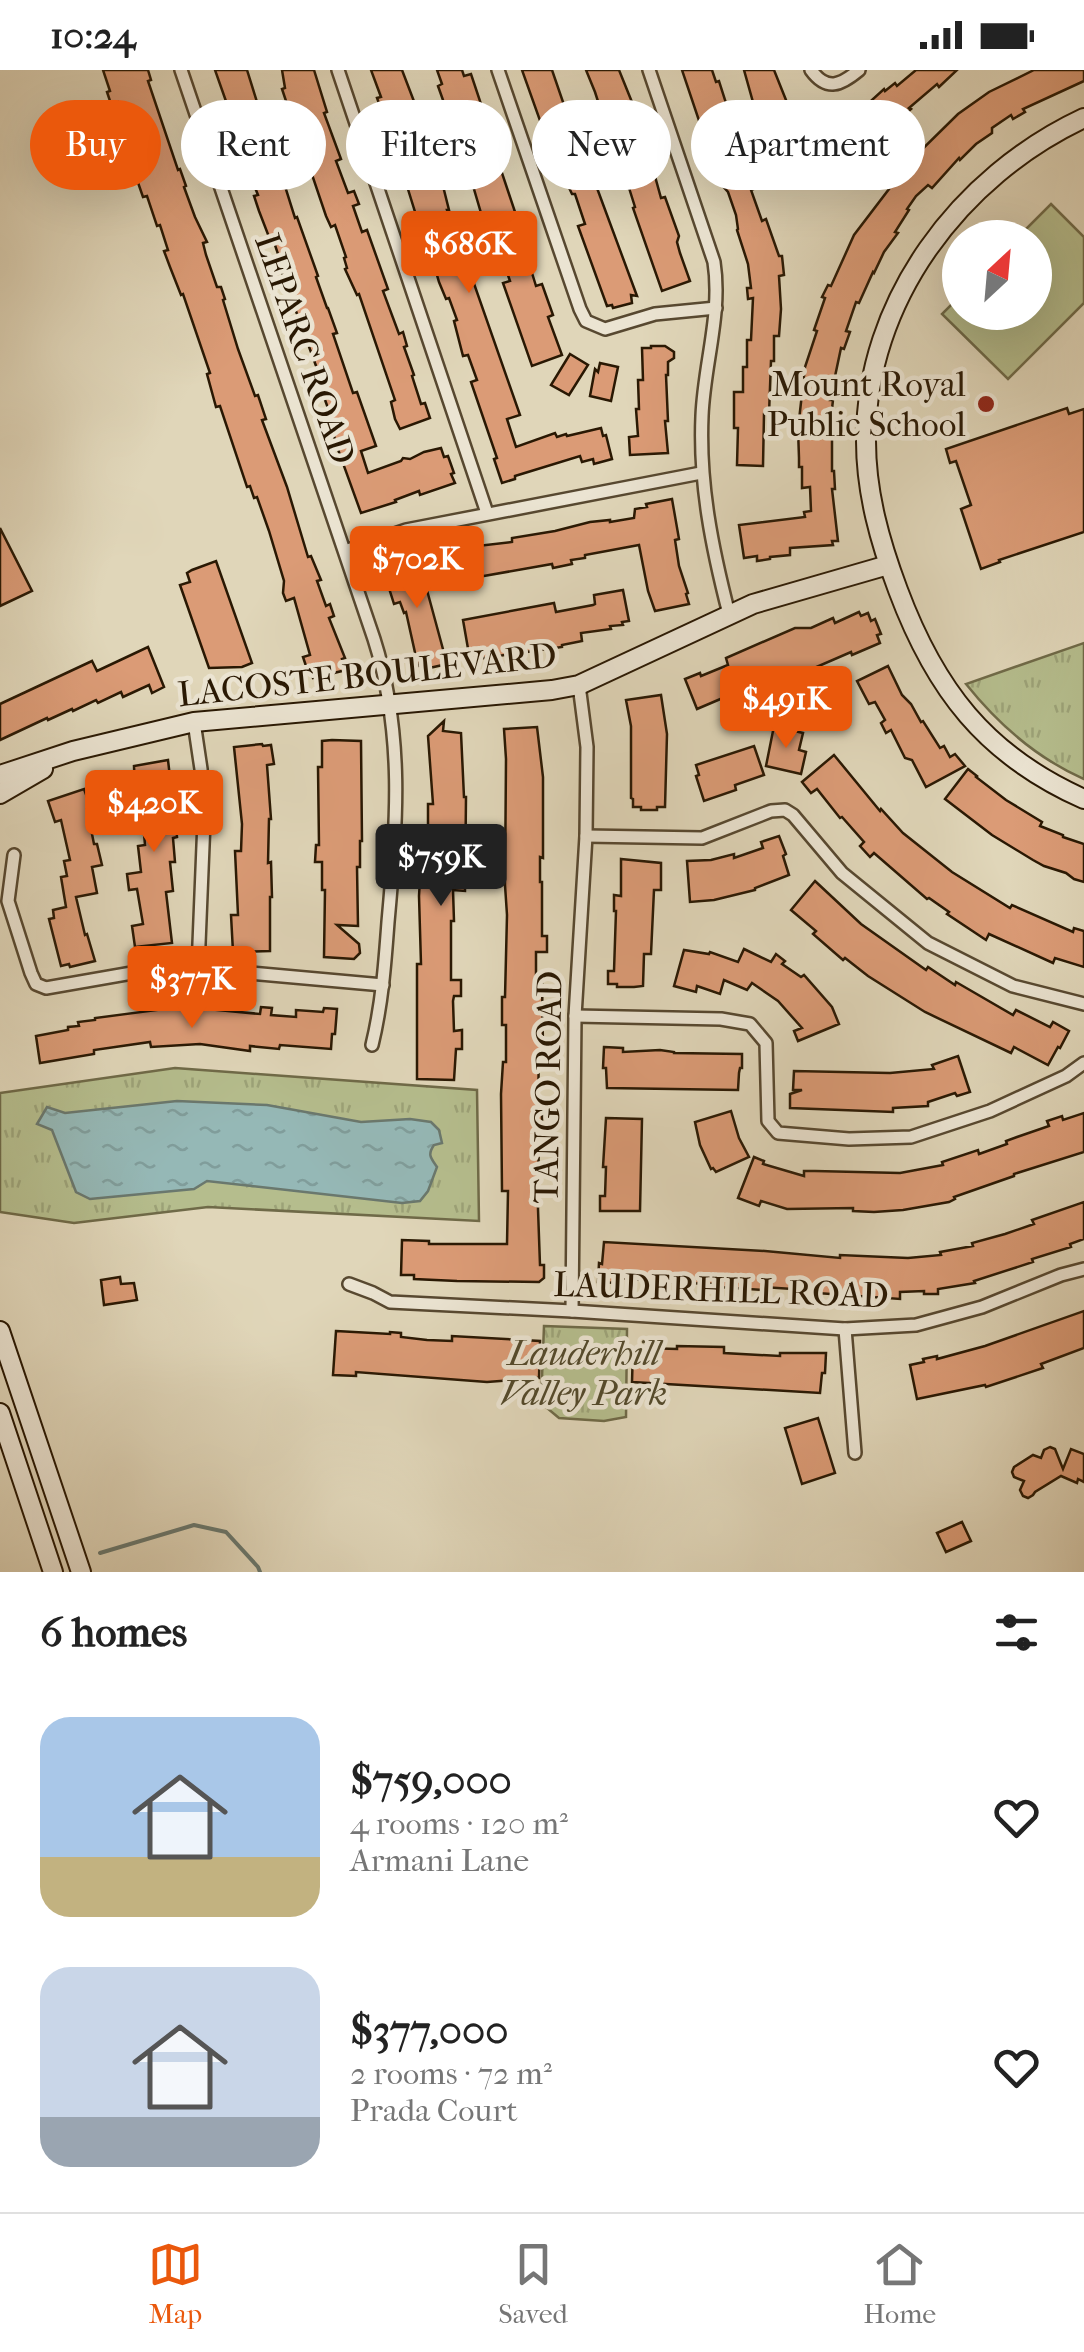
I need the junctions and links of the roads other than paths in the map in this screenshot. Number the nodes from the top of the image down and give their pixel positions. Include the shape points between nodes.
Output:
1 (181, 70) edge
2 (338, 70) edge
3 (498, 70) edge
4 (649, 70) edge
5 (811, 70) edge
6 (859, 70) edge
7 (1084, 118) edge
8 (716, 308) junction
9 (701, 474) junction
10 (487, 513) junction
11 (345, 551) junction
12 (888, 564) junction
13 (730, 614) junction
14 (579, 685) junction
15 (390, 705) junction
16 (194, 722) junction
17 (73, 751) junction
18 (0, 776) edge
19 (0, 794) edge
20 (1084, 799) edge
21 (586, 836) junction
22 (14, 855) dead end
23 (198, 968) junction
24 (382, 984) junction
25 (1084, 1004) edge
26 (575, 1016) junction
27 (372, 1044) dead end
28 (1084, 1063) edge
29 (1084, 1269) edge
30 (350, 1284) dead end
31 (572, 1311) junction
32 (845, 1329) junction
33 (0, 1330) edge
34 (0, 1413) edge
35 (855, 1453) dead end
36 (53, 1572) edge
37 (81, 1572) edge

1 - 11 street, LEPARC ROAD
2 - 10 street
3 - 8 street via 586,321 606,329 655,314
4 - 8 street via 714,262
5 - 6 street via 829,84
7 - 12 street via 1024,152 963,204 934,239 894,310 873,376 866,440
8 - 9 street
9 - 10 street
9 - 13 street
10 - 11 street
11 - 15 street, LEPARC ROAD
12 - 13 street, LACOSTE BOULEVARD
12 - 20 street via 926,657 960,706 1014,759
13 - 14 street, LACOSTE BOULEVARD
14 - 15 street, LACOSTE BOULEVARD
14 - 21 street, TANGO ROAD via 588,747
15 - 16 street, LACOSTE BOULEVARD
15 - 24 street, LEPARC ROAD via 397,779
16 - 17 street, LACOSTE BOULEVARD
16 - 23 street via 204,821
17 - 18 street, LACOSTE BOULEVARD
17 - 19 street, LACOSTE BOULEVARD
21 - 25 street via 702,838 784,810 842,873 928,943 1014,986
21 - 26 street, TANGO ROAD
22 - 23 street via 8,901 36,984 57,988 172,966
23 - 24 street
24 - 27 street, LEPARC ROAD
26 - 28 street via 750,1024 766,1043 768,1121 778,1133 911,1138 990,1111
26 - 31 street, TANGO ROAD
29 - 32 street, LAUDERHILL ROAD via 916,1325
30 - 31 street, LAUDERHILL ROAD via 390,1302
31 - 32 street, LAUDERHILL ROAD
32 - 35 street
33 - 37 street
34 - 36 street

